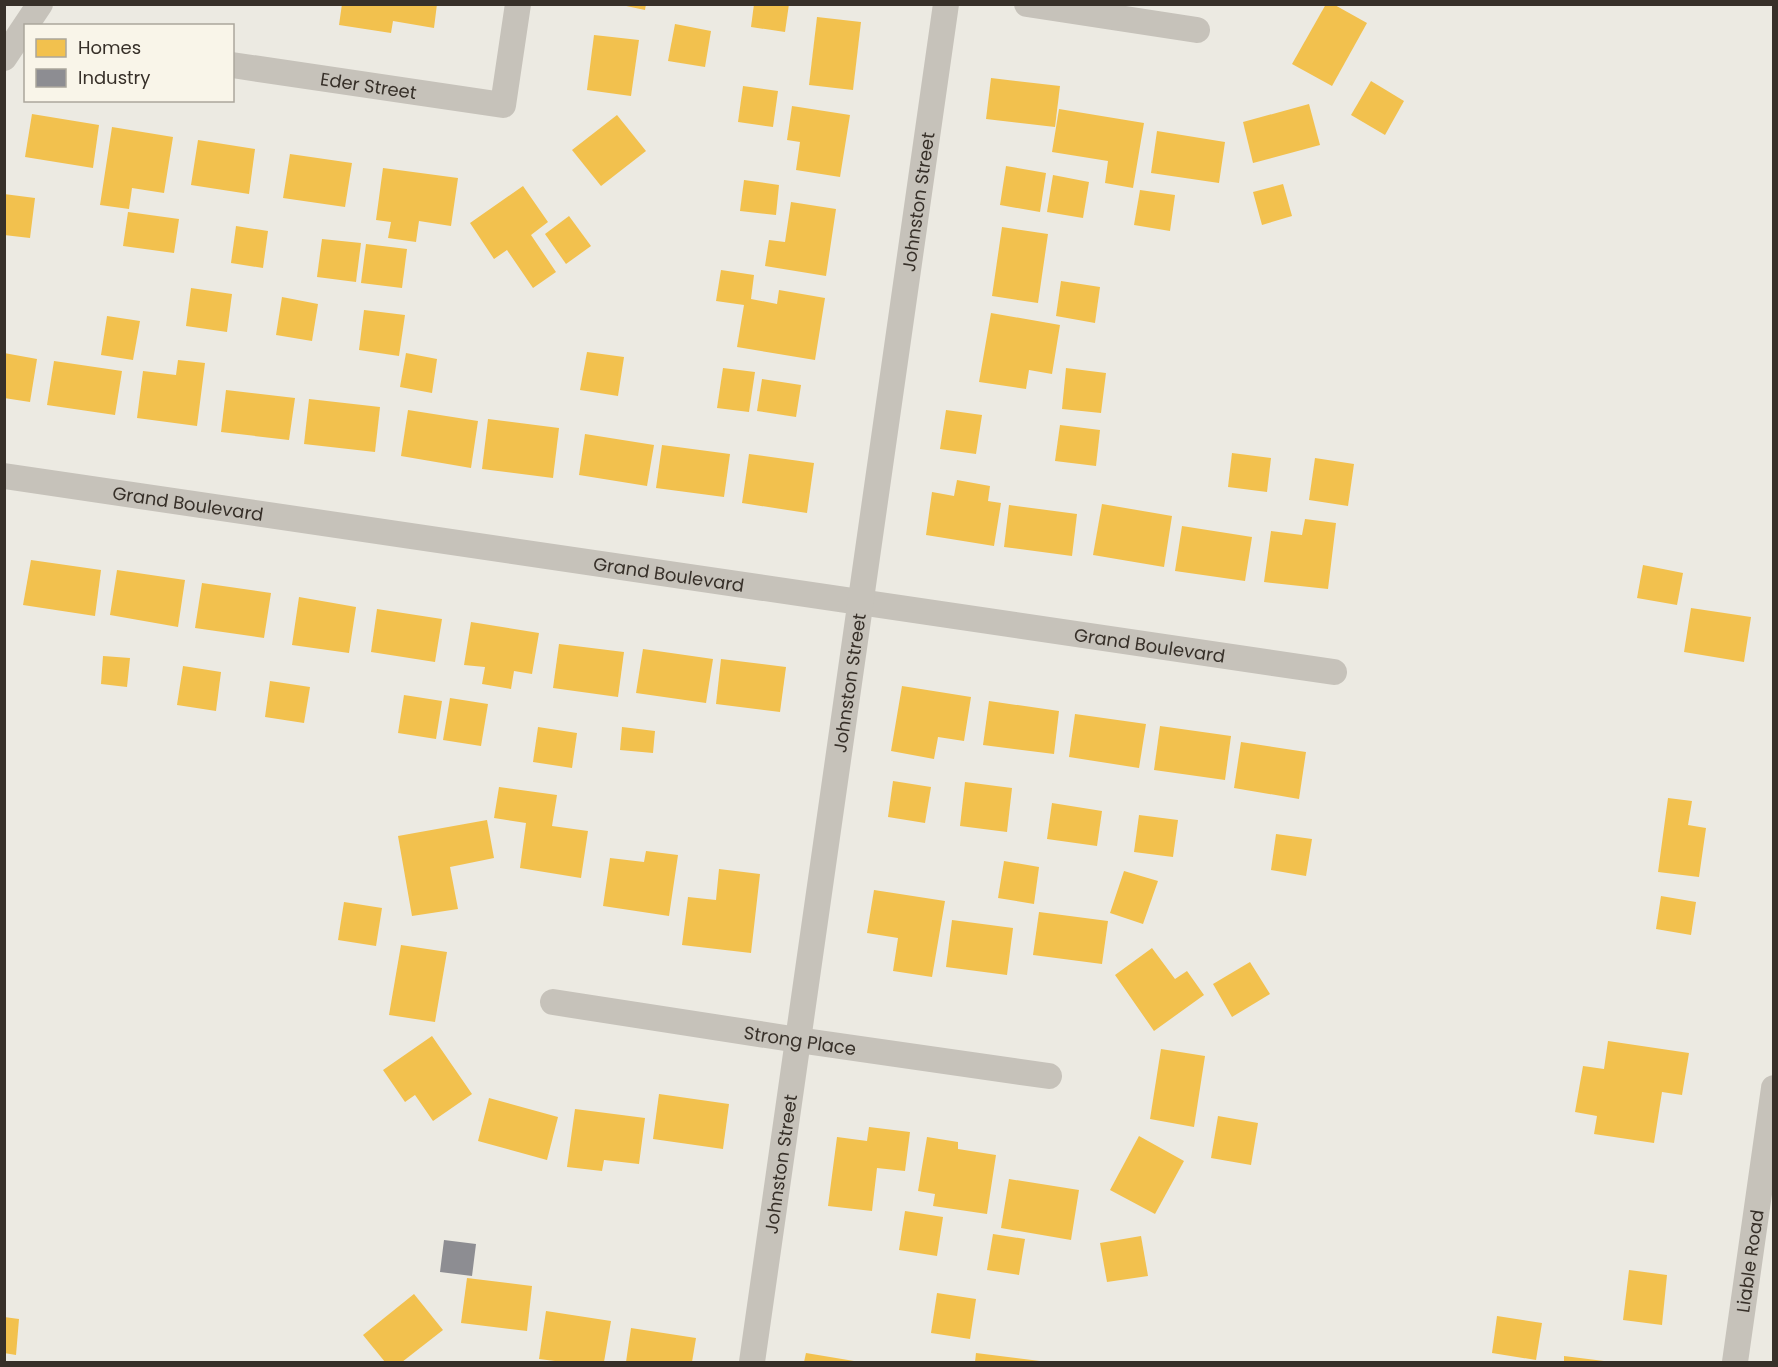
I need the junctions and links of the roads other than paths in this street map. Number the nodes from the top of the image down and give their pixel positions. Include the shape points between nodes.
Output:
1 (40, 4) edge
2 (518, 4) edge
3 (946, 4) edge
4 (1027, 4) edge
5 (24, 24) edge
6 (1197, 30) dead end
7 (17, 33) edge
8 (4, 58) edge
9 (234, 65) edge
10 (4, 476) edge
11 (861, 602) junction
12 (1334, 672) dead end
13 (553, 1002) dead end
14 (798, 1040) junction
15 (1049, 1076) dead end
16 (1773, 1088) edge
17 (752, 1362) edge
18 (1735, 1362) edge

1 - 5 street
2 - 9 street, Eder Street via 503,105
3 - 11 street, Johnston Street
4 - 6 street
7 - 8 street
10 - 11 street, Grand Boulevard
11 - 12 street, Grand Boulevard
11 - 14 street, Johnston Street
13 - 14 street, Strong Place
14 - 15 street, Strong Place
14 - 17 street, Johnston Street
16 - 18 street, Liable Road

